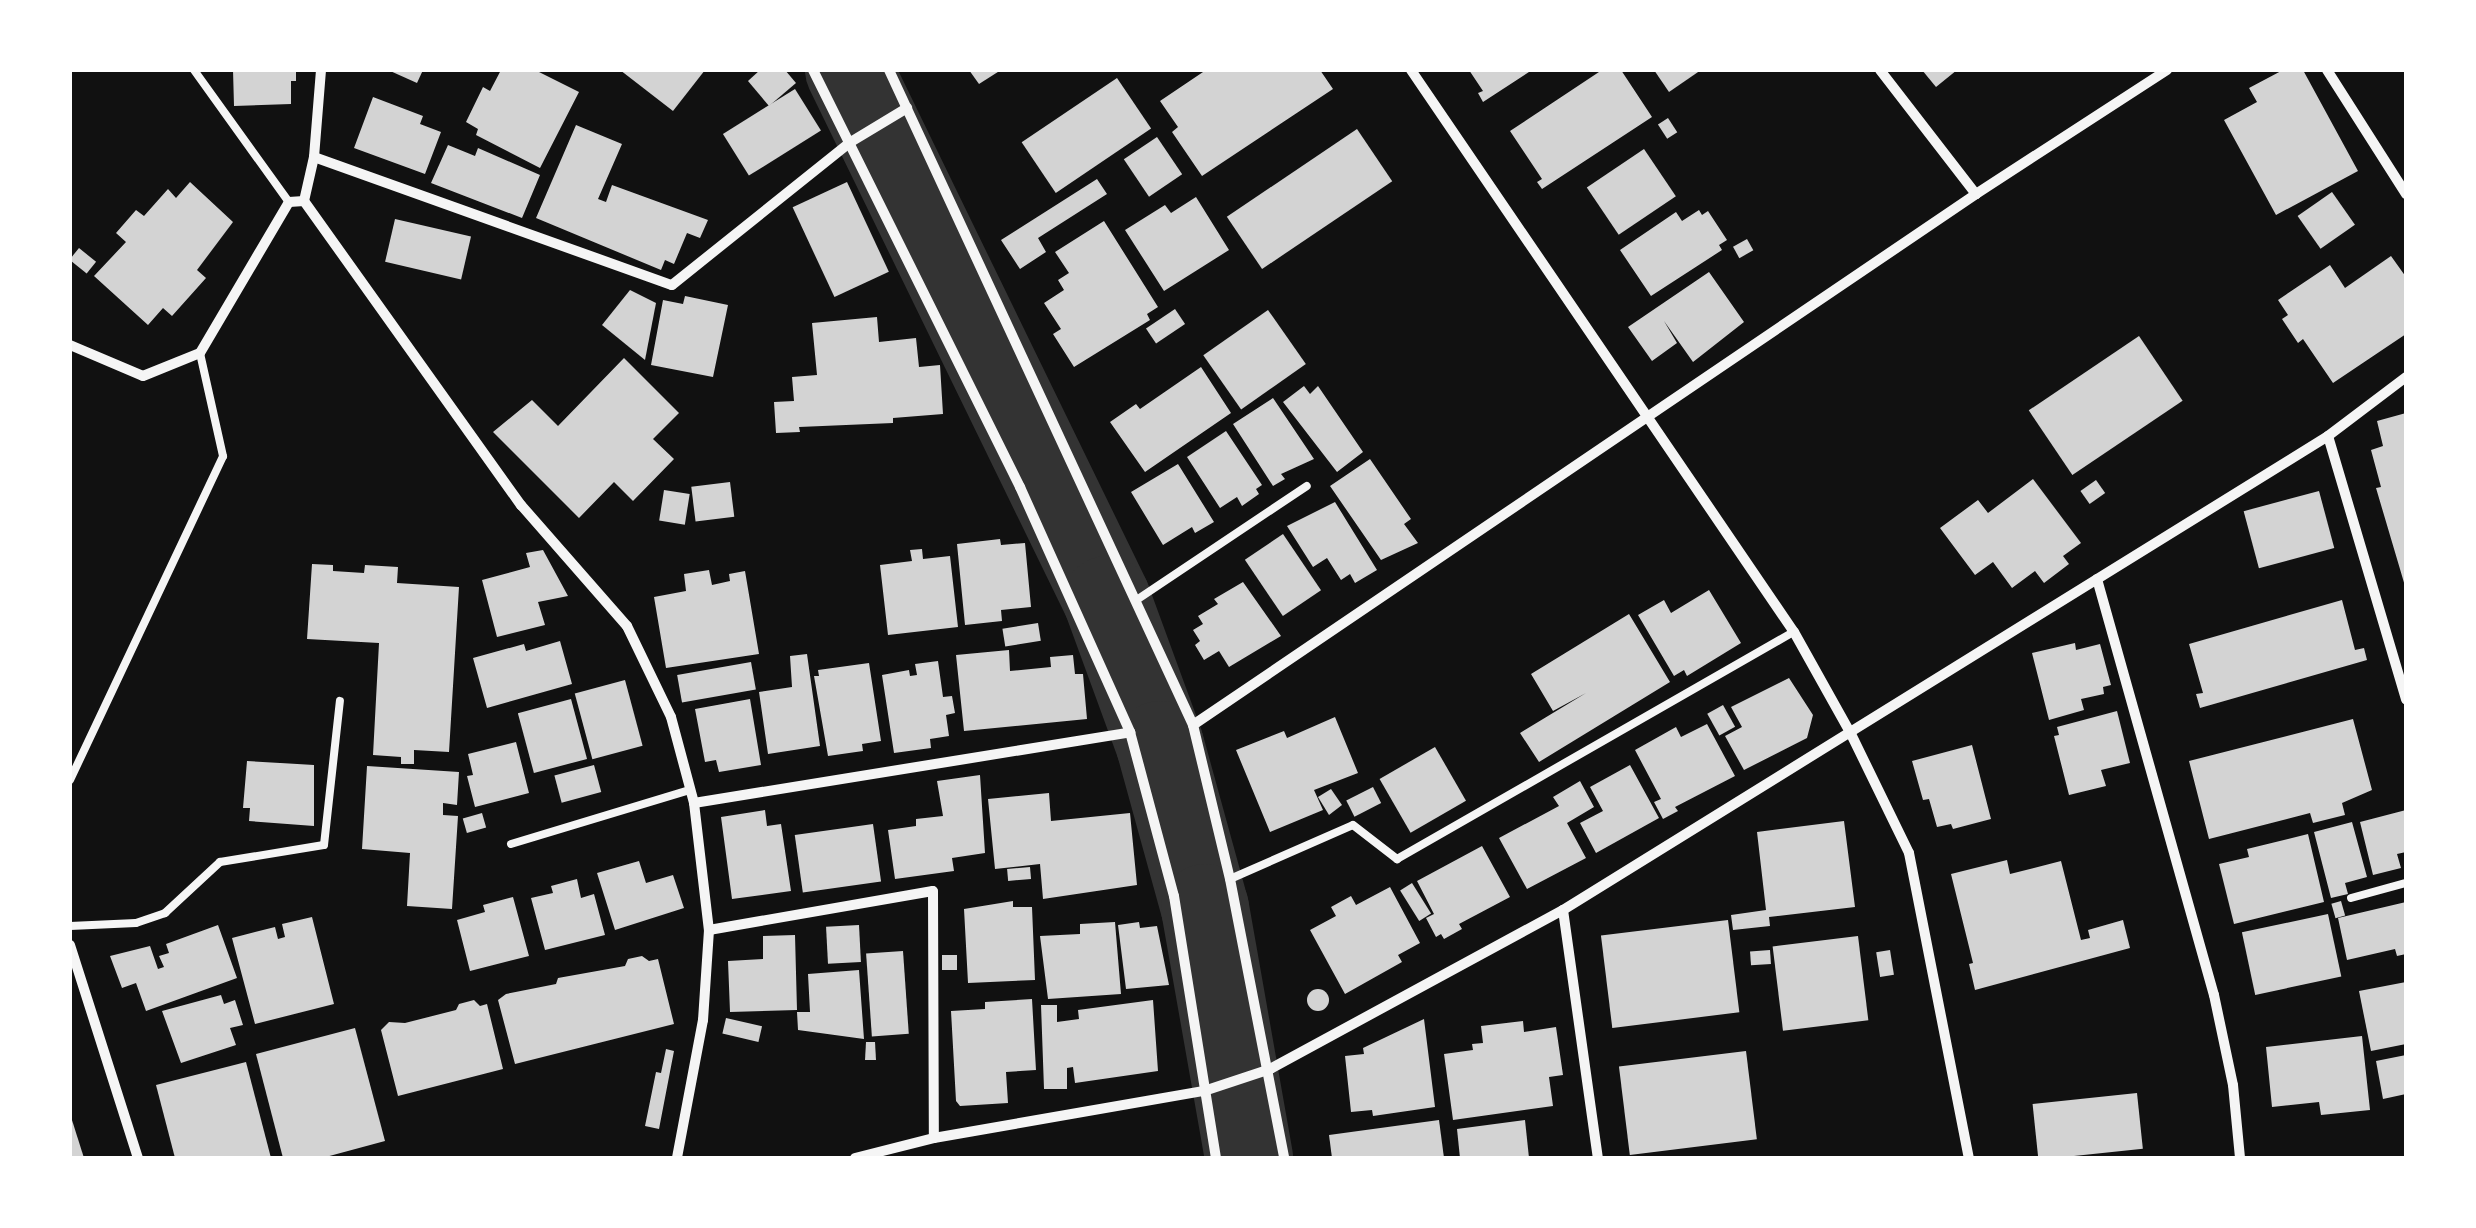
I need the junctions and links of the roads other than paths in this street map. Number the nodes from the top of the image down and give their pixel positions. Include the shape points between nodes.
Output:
1 (194, 70) edge
2 (321, 70) edge
3 (813, 70) edge
4 (890, 70) edge
5 (1411, 70) edge
6 (1880, 70) edge
7 (2167, 70) edge
8 (2327, 70) edge
9 (907, 108) junction
10 (849, 144) junction
11 (314, 156) junction
12 (1976, 194) junction
13 (2406, 194) edge
14 (304, 201) junction
15 (289, 202) junction
16 (70, 345) edge
17 (200, 353) junction
18 (2406, 376) edge
19 (1650, 417) junction
20 (2328, 436) junction
21 (1307, 486) dead end
22 (2097, 579) junction
23 (1138, 598) junction
24 (1794, 632) junction
25 (2406, 700) edge
26 (340, 701) dead end
27 (1193, 725) junction
28 (1130, 732) junction
29 (1851, 734) junction
30 (70, 780) edge
31 (690, 790) junction
32 (694, 803) junction
33 (511, 844) dead end
34 (1230, 880) junction
35 (2406, 883) edge
36 (2352, 898) dead end
37 (1563, 910) junction
38 (70, 926) edge
39 (709, 930) junction
40 (70, 946) edge
41 (1270, 1069) junction
42 (1204, 1091) junction
43 (934, 1138) junction
44 (893, 1155) edge
45 (138, 1158) edge
46 (676, 1158) edge
47 (855, 1158) edge
48 (1216, 1158) edge
49 (1284, 1158) edge
50 (1598, 1158) edge
51 (1969, 1158) edge
52 (2240, 1158) edge

1 - 15 lane
2 - 11 street
3 - 10 street
4 - 9 street
5 - 19 street
6 - 12 street
7 - 12 street
8 - 13 street
9 - 10 street
9 - 23 street
10 - 11 street via 672,285
10 - 28 street via 1020,487
11 - 14 street
12 - 19 street
14 - 15 street
14 - 31 street via 521,505 627,626 671,717
15 - 17 street
16 - 17 street via 143,376
17 - 30 lane via 223,456
18 - 20 street
19 - 24 street
19 - 27 street
20 - 22 street
20 - 25 street
21 - 23 lane
22 - 29 street
22 - 52 street via 2214,995
23 - 27 street
24 - 29 street
24 - 34 lane via 1397,860 1354,824
26 - 38 lane via 324,846 220,862 164,913 136,923
27 - 34 street
28 - 32 street
28 - 42 street via 1174,896
29 - 37 street
29 - 51 street via 1908,853
31 - 32 street
31 - 33 lane
32 - 39 street
34 - 41 street
35 - 36 lane
37 - 41 street
37 - 50 street
39 - 43 street via 933,891
39 - 46 street via 702,1020
40 - 45 street
41 - 42 street
41 - 49 street
42 - 43 street
42 - 48 street
43 - 44 street
44 - 47 street

